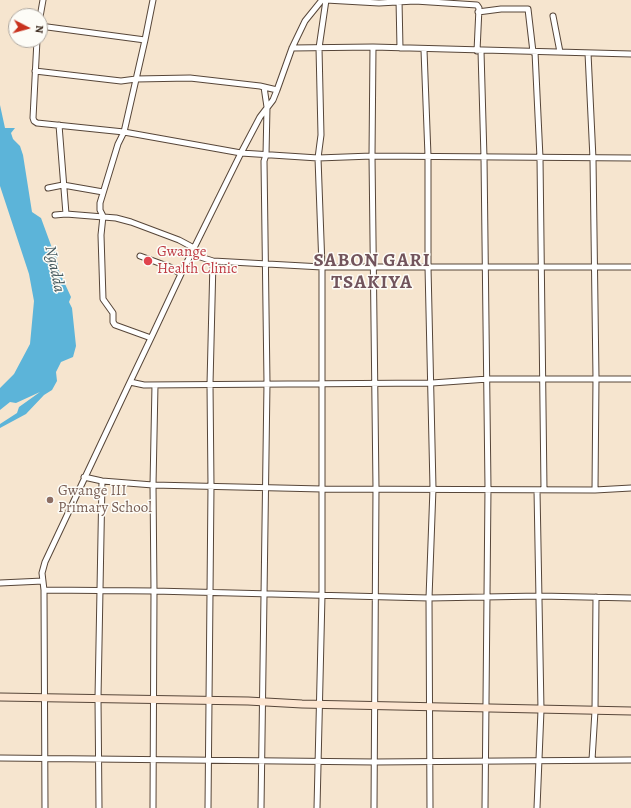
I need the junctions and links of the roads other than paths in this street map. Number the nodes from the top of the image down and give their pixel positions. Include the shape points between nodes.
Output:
1 (152, 0) edge
2 (322, 0) edge
3 (399, 0) edge
4 (455, 2) edge
5 (478, 12) junction
6 (553, 16) dead end
7 (48, 27) edge
8 (146, 40) junction
9 (373, 47) junction
10 (36, 48) edge
11 (292, 48) junction
12 (319, 48) junction
13 (400, 48) junction
14 (424, 50) junction
15 (479, 51) junction
16 (534, 52) junction
17 (560, 52) junction
18 (588, 52) junction
19 (631, 54) edge
20 (35, 71) junction
21 (136, 79) junction
22 (264, 87) junction
23 (277, 90) junction
24 (267, 108) junction
25 (59, 125) junction
26 (124, 132) junction
27 (241, 153) junction
28 (266, 155) junction
29 (372, 156) junction
30 (428, 156) junction
31 (318, 158) junction
32 (484, 158) junction
33 (540, 158) junction
34 (631, 158) edge
35 (593, 159) junction
36 (63, 185) junction
37 (48, 188) dead end
38 (103, 192) junction
39 (66, 214) junction
40 (55, 215) dead end
41 (103, 216) junction
42 (194, 248) junction
43 (191, 254) junction
44 (140, 256) dead end
45 (213, 261) junction
46 (265, 264) junction
47 (322, 266) junction
48 (375, 267) junction
49 (428, 267) junction
50 (540, 267) junction
51 (594, 267) junction
52 (631, 267) edge
53 (485, 268) junction
54 (181, 274) junction
55 (151, 338) junction
56 (596, 378) junction
57 (488, 379) junction
58 (543, 379) junction
59 (631, 379) edge
60 (130, 382) junction
61 (267, 383) junction
62 (322, 383) junction
63 (375, 383) junction
64 (432, 383) junction
65 (210, 384) junction
66 (155, 385) junction
67 (84, 477) junction
68 (102, 481) junction
69 (153, 485) junction
70 (211, 486) junction
71 (266, 487) junction
72 (376, 488) junction
73 (433, 488) junction
74 (488, 488) junction
75 (631, 488) edge
76 (322, 489) junction
77 (544, 489) junction
78 (537, 490) junction
79 (595, 490) junction
80 (43, 581) junction
81 (0, 583) edge
82 (44, 590) junction
83 (102, 591) junction
84 (154, 591) junction
85 (210, 592) junction
86 (263, 594) junction
87 (322, 595) junction
88 (375, 596) junction
89 (540, 596) junction
90 (596, 597) junction
91 (429, 598) junction
92 (487, 598) junction
93 (631, 598) edge
94 (0, 697) edge
95 (43, 697) junction
96 (98, 698) junction
97 (153, 700) junction
98 (210, 700) junction
99 (262, 702) junction
100 (319, 703) junction
101 (375, 705) junction
102 (431, 706) junction
103 (485, 708) junction
104 (541, 710) junction
105 (595, 711) junction
106 (631, 711) edge
107 (0, 758) edge
108 (44, 758) junction
109 (98, 758) junction
110 (153, 759) junction
111 (592, 760) junction
112 (631, 760) edge
113 (209, 761) junction
114 (262, 761) junction
115 (317, 761) junction
116 (375, 762) junction
117 (430, 762) junction
118 (486, 762) junction
119 (538, 762) junction
120 (45, 808) edge
121 (99, 808) edge
122 (153, 808) edge
123 (208, 808) edge
124 (260, 808) edge
125 (317, 808) edge
126 (374, 808) edge
127 (430, 808) edge
128 (486, 808) edge
129 (538, 808) edge

1 - 8 street
2 - 11 street via 305,21
3 - 4 street
3 - 12 street via 379,3 326,0
3 - 13 street
4 - 5 street via 477,5
5 - 15 street
5 - 16 street via 528,9
6 - 17 street
7 - 8 street
8 - 21 street
9 - 12 street
9 - 13 street
9 - 29 street
10 - 20 street
11 - 12 street
11 - 23 street
12 - 31 street
13 - 14 street
14 - 15 street
14 - 30 street
15 - 16 street
15 - 32 street
16 - 17 street
16 - 33 street
17 - 18 street
18 - 19 street
18 - 35 street
20 - 21 street via 121,81
20 - 25 street via 34,121
21 - 22 street via 190,78
21 - 26 street
22 - 23 street
22 - 24 street
23 - 24 street
24 - 27 street
24 - 28 street
25 - 26 street
25 - 36 street
26 - 27 street
26 - 38 street
27 - 28 street
27 - 42 street
28 - 31 street
28 - 46 street
29 - 30 street
29 - 31 street
29 - 48 street
30 - 32 street
30 - 49 street
31 - 47 street
32 - 33 street
32 - 53 street
33 - 35 street
33 - 50 street
34 - 35 street
35 - 51 street
36 - 37 street
36 - 38 street
36 - 39 street
38 - 41 street via 100,210
39 - 40 street
39 - 41 street
41 - 42 street via 131,222
41 - 55 street via 101,236 105,302 113,313 115,325
42 - 43 street
43 - 45 street
43 - 54 street
44 - 54 street
45 - 46 street
45 - 65 street
46 - 47 street
46 - 61 street
47 - 48 street
47 - 62 street
48 - 49 street
48 - 63 street
49 - 53 street
49 - 64 street
50 - 51 street
50 - 53 street
50 - 58 street
51 - 52 street
51 - 56 street
53 - 57 street
54 - 55 street
55 - 60 street
56 - 58 street
56 - 59 street
56 - 79 street
57 - 58 street
57 - 64 street
57 - 74 street
58 - 77 street
60 - 66 street
60 - 67 street
61 - 62 street
61 - 65 street
61 - 71 street
62 - 63 street
62 - 76 street
63 - 64 street
63 - 72 street
64 - 73 street
65 - 66 street
65 - 70 street
66 - 69 street
67 - 68 street
67 - 80 street via 45,562
68 - 69 street
68 - 83 street
69 - 70 street
69 - 84 street
70 - 71 street
70 - 85 street
71 - 76 street
71 - 86 street
72 - 73 street
72 - 76 street
72 - 88 street
73 - 74 street
73 - 91 street
74 - 78 street
74 - 92 street
75 - 79 street
76 - 87 street
77 - 78 street
77 - 79 street
78 - 89 street
80 - 81 street
80 - 82 street
82 - 83 street
82 - 95 street
83 - 84 street
83 - 96 street
84 - 85 street
84 - 97 street
85 - 86 street
85 - 98 street
86 - 87 street
86 - 99 street
87 - 88 street
87 - 100 street
88 - 91 street
88 - 101 street
89 - 90 street
89 - 92 street
89 - 104 street
90 - 93 street
90 - 105 street
91 - 92 street
91 - 102 street
92 - 103 street
94 - 95 main road
95 - 96 main road
95 - 108 street
96 - 97 main road
96 - 109 street
97 - 98 main road
97 - 110 street
98 - 99 main road
98 - 113 street
99 - 100 main road
99 - 114 street
100 - 101 main road
100 - 115 street
101 - 102 main road
101 - 116 street
102 - 103 main road
102 - 117 street
103 - 104 main road
103 - 118 street
104 - 105 main road
104 - 119 street
105 - 106 main road
105 - 111 street
107 - 108 street
108 - 109 street
108 - 120 street
109 - 110 street
109 - 121 street
110 - 113 street
110 - 122 street
111 - 112 street
111 - 119 street
113 - 114 street
113 - 123 street
114 - 115 street
114 - 124 street
115 - 116 street
115 - 125 street
116 - 117 street
116 - 126 street
117 - 118 street
117 - 127 street
118 - 119 street
118 - 128 street
119 - 129 street

